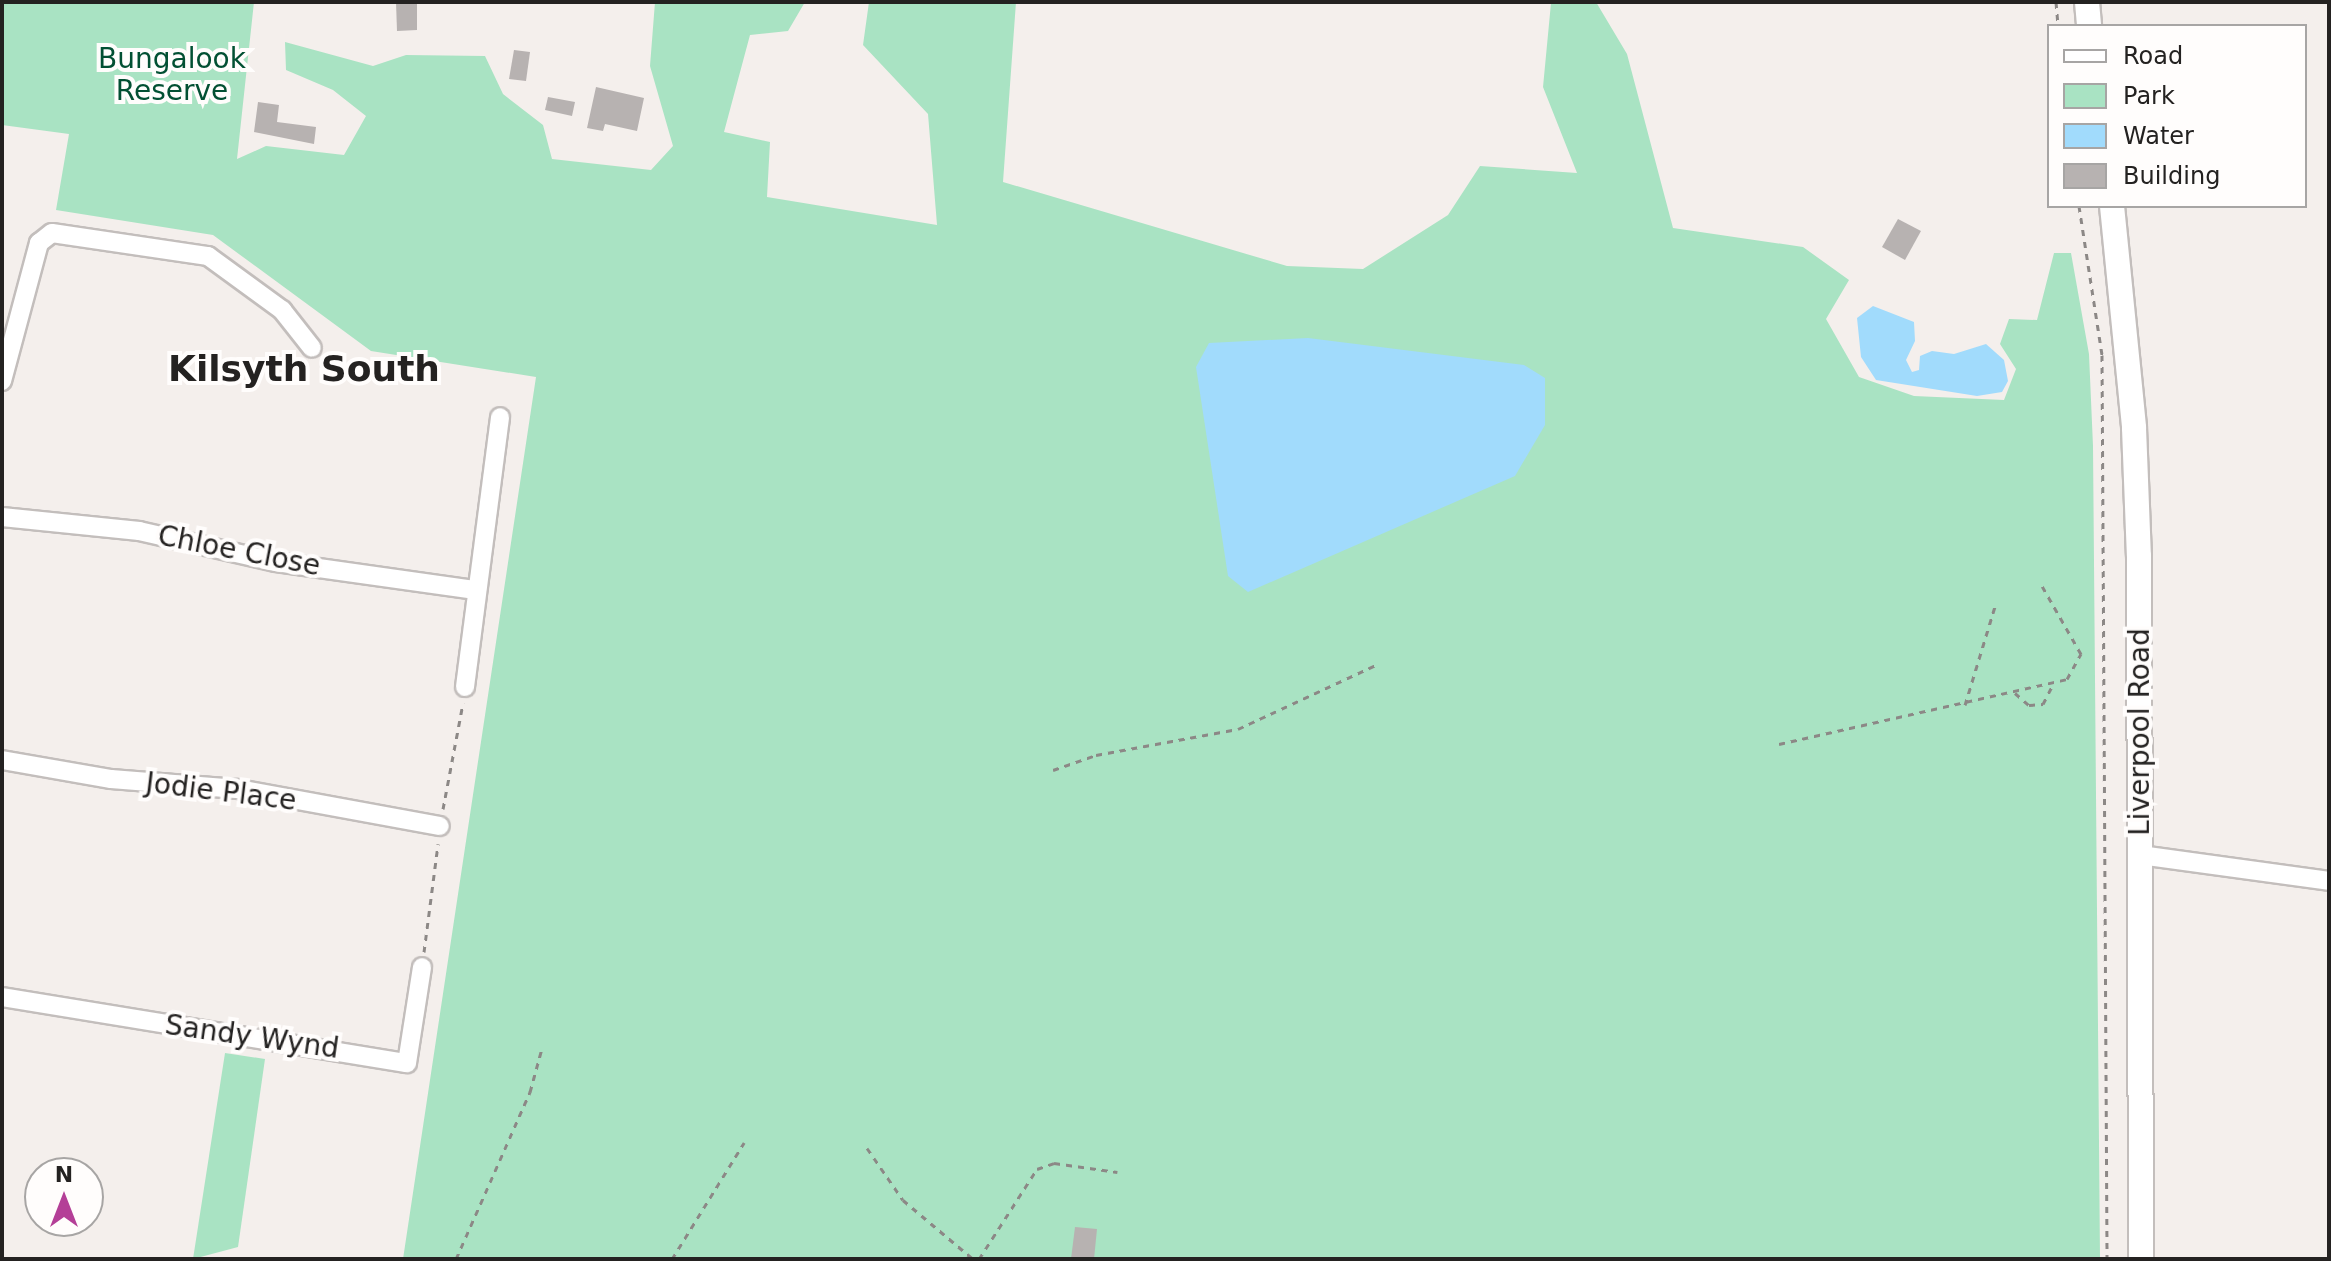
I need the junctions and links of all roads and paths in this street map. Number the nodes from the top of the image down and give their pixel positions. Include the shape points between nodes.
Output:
1 (2056, 2) edge
2 (2087, 2) edge
3 (2058, 24) edge
4 (2089, 24) edge
5 (2079, 208) edge
6 (2112, 208) edge
7 (312, 348) dead end
8 (2, 381) edge
9 (500, 417) dead end
10 (2, 517) edge
11 (2042, 586) dead end
12 (474, 590) junction
13 (1995, 606) dead end
14 (1378, 664) dead end
15 (2053, 684) junction
16 (465, 687) dead end
17 (2015, 693) junction
18 (1964, 706) junction
19 (1779, 744) dead end
20 (2, 760) edge
21 (1053, 770) dead end
22 (440, 826) dead end
23 (2140, 855) junction
24 (2329, 881) edge
25 (422, 967) dead end
26 (2, 997) edge
27 (542, 1048) dead end
28 (744, 1143) dead end
29 (867, 1148) dead end
30 (1117, 1172) dead end
31 (456, 1259) edge
32 (672, 1259) edge
33 (973, 1259) edge
34 (979, 1259) edge
35 (2107, 1259) edge
36 (2141, 1259) edge

1 - 3 path
2 - 4 main road
5 - 35 path via 2102,355
6 - 23 main road, Liverpool Road via 2136,456
7 - 8 street via 282,310 208,256 52,233 39,243
9 - 12 street
10 - 12 street, Chloe Close via 139,531 276,562
11 - 15 path via 2081,654 2077,671
12 - 16 street
13 - 18 path
14 - 21 path via 1238,729 1096,755
15 - 17 path
15 - 17 path via 2043,704 2029,705
17 - 18 path
18 - 19 path
20 - 22 street, Jodie Place via 111,779 238,789
23 - 24 street
23 - 36 main road, Liverpool Road
25 - 26 street, Sandy Wynd via 407,1063
27 - 31 path via 530,1092
28 - 32 path
29 - 33 path via 903,1200
30 - 34 path via 1054,1163 1037,1169

